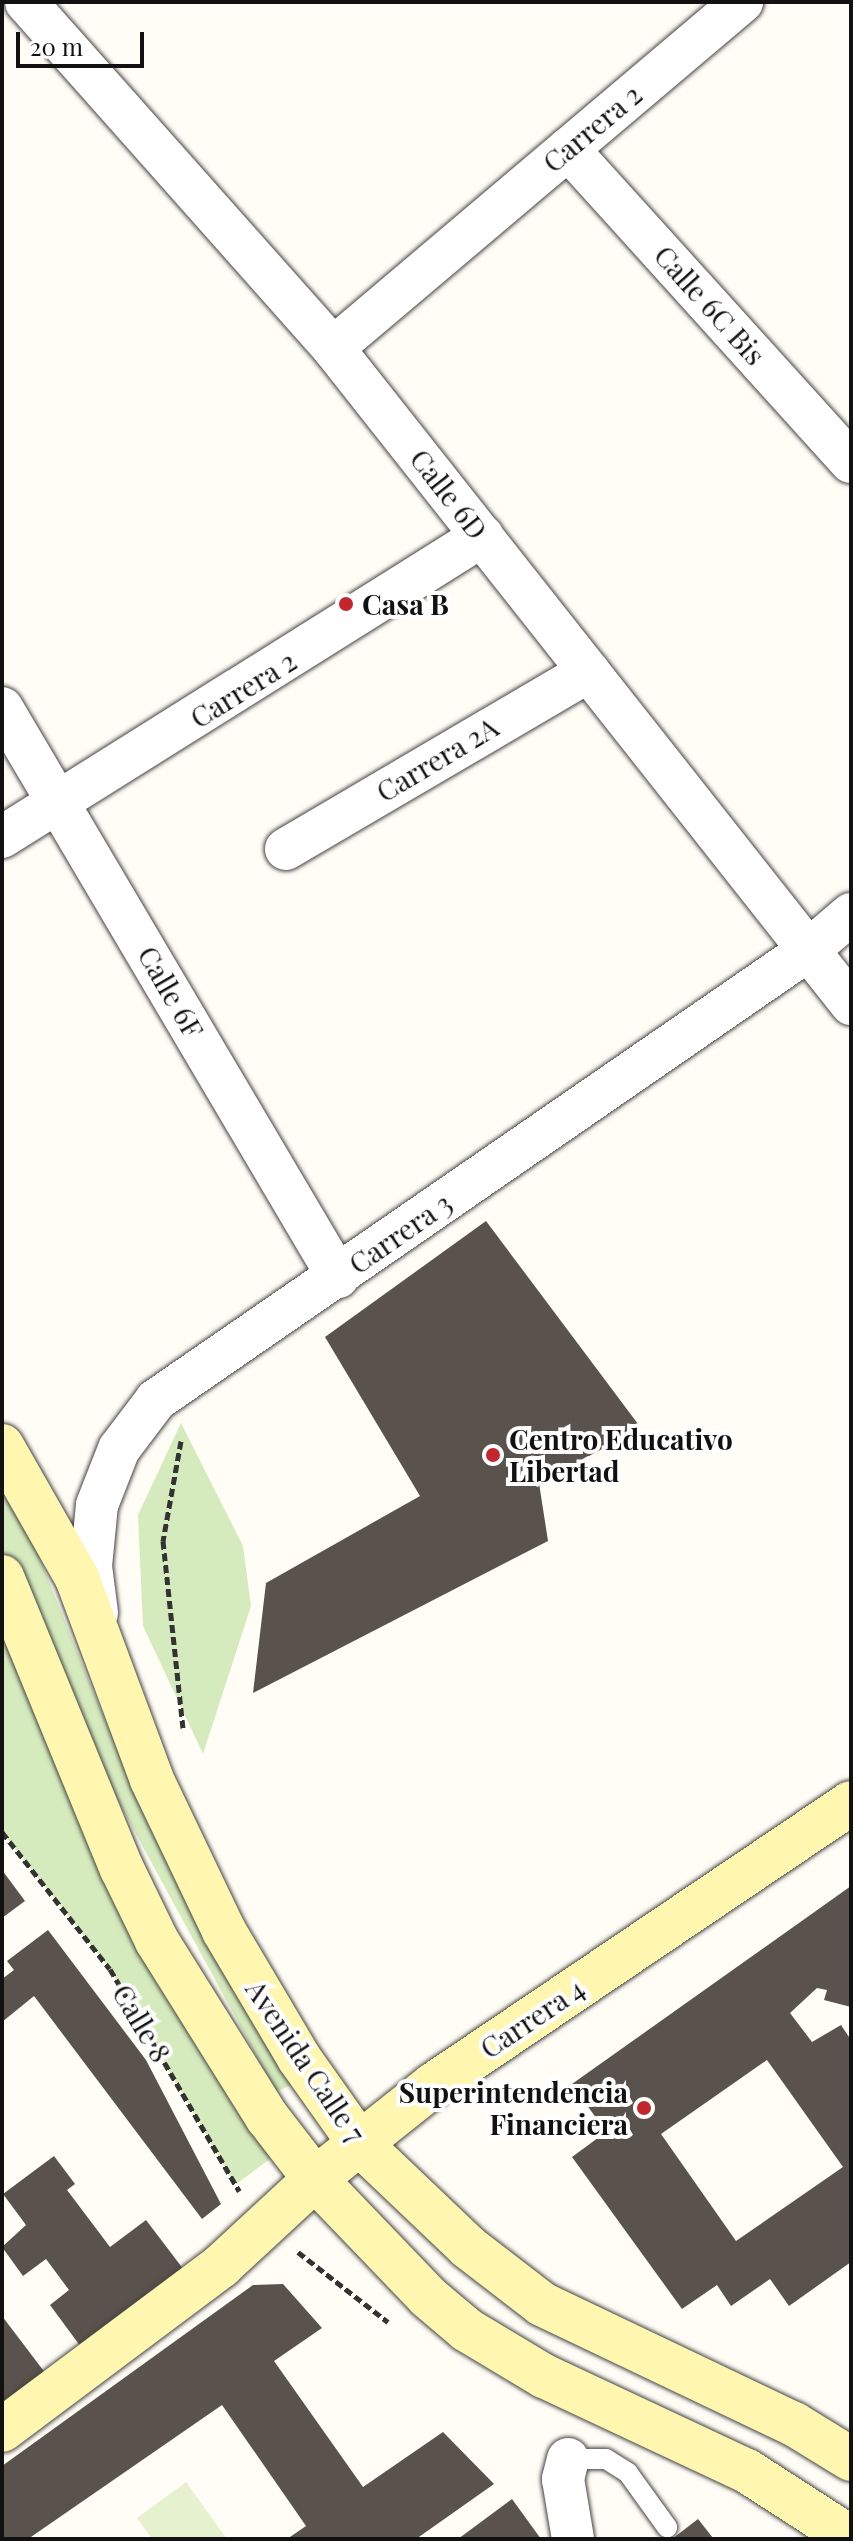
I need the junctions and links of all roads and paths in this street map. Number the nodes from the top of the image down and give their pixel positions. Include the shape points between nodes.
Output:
1 (24, 2) edge
2 (716, 10) edge
3 (2, 18) edge
4 (568, 149) junction
5 (333, 348) junction
6 (851, 462) edge
7 (482, 536) junction
8 (589, 671) junction
9 (2, 708) edge
10 (59, 801) junction
11 (2, 837) edge
12 (286, 849) dead end
13 (851, 914) edge
14 (810, 949) junction
15 (851, 1004) edge
16 (338, 1277) junction
17 (199, 1370) junction
18 (2, 1446) edge
19 (2, 1577) edge
20 (103, 1638) junction
21 (184, 1743) dead end
22 (851, 1803) edge
23 (2, 1832) edge
24 (360, 2144) junction
25 (315, 2179) junction
26 (265, 2225) junction
27 (2, 2430) edge
28 (568, 2459) joint
29 (851, 2459) edge
30 (667, 2527) dead end
31 (851, 2538) edge
32 (573, 2539) edge

1 - 3 street
1 - 5 street, Calle 6D
2 - 4 street, Carrera 2
4 - 5 street, Carrera 2
4 - 6 street, Calle 6C Bis
5 - 7 street, Calle 6D
7 - 8 street, Calle 6D
7 - 10 street, Carrera 2
8 - 12 street, Carrera 2A
8 - 14 street, Calle 6D
9 - 10 street, Calle 6F
10 - 11 street, Carrera 2
10 - 16 street, Calle 6F
13 - 14 street, Carrera 3
14 - 15 street, Calle 6D
14 - 16 street, Carrera 3
16 - 17 street, Carrera 3
17 - 20 street, Carrera 3 via 156,1400 119,1449 107,1476 94,1520 91,1566
17 - 21 path via 176,1458 163,1541
18 - 20 street, Avenida Calle 7 via 54,1533
19 - 25 street via 157,1941 267,2117
20 - 24 street, Avenida Calle 7 via 152,1780 218,1918 299,2058
22 - 24 street, Carrera 4 via 433,2085
23 - 26 path, Calle 8 via 110,1969 242,2197
24 - 25 street, Carrera 4
24 - 29 street, Avenida Calle 7 via 468,2247 542,2304 794,2424
25 - 26 street, Carrera 4
25 - 31 street via 428,2297 467,2330 544,2376 747,2471
26 - 27 street, Carrera 4 via 221,2266
28 - 30 lane via 606,2459 628,2473
28 - 32 street via 563,2479

